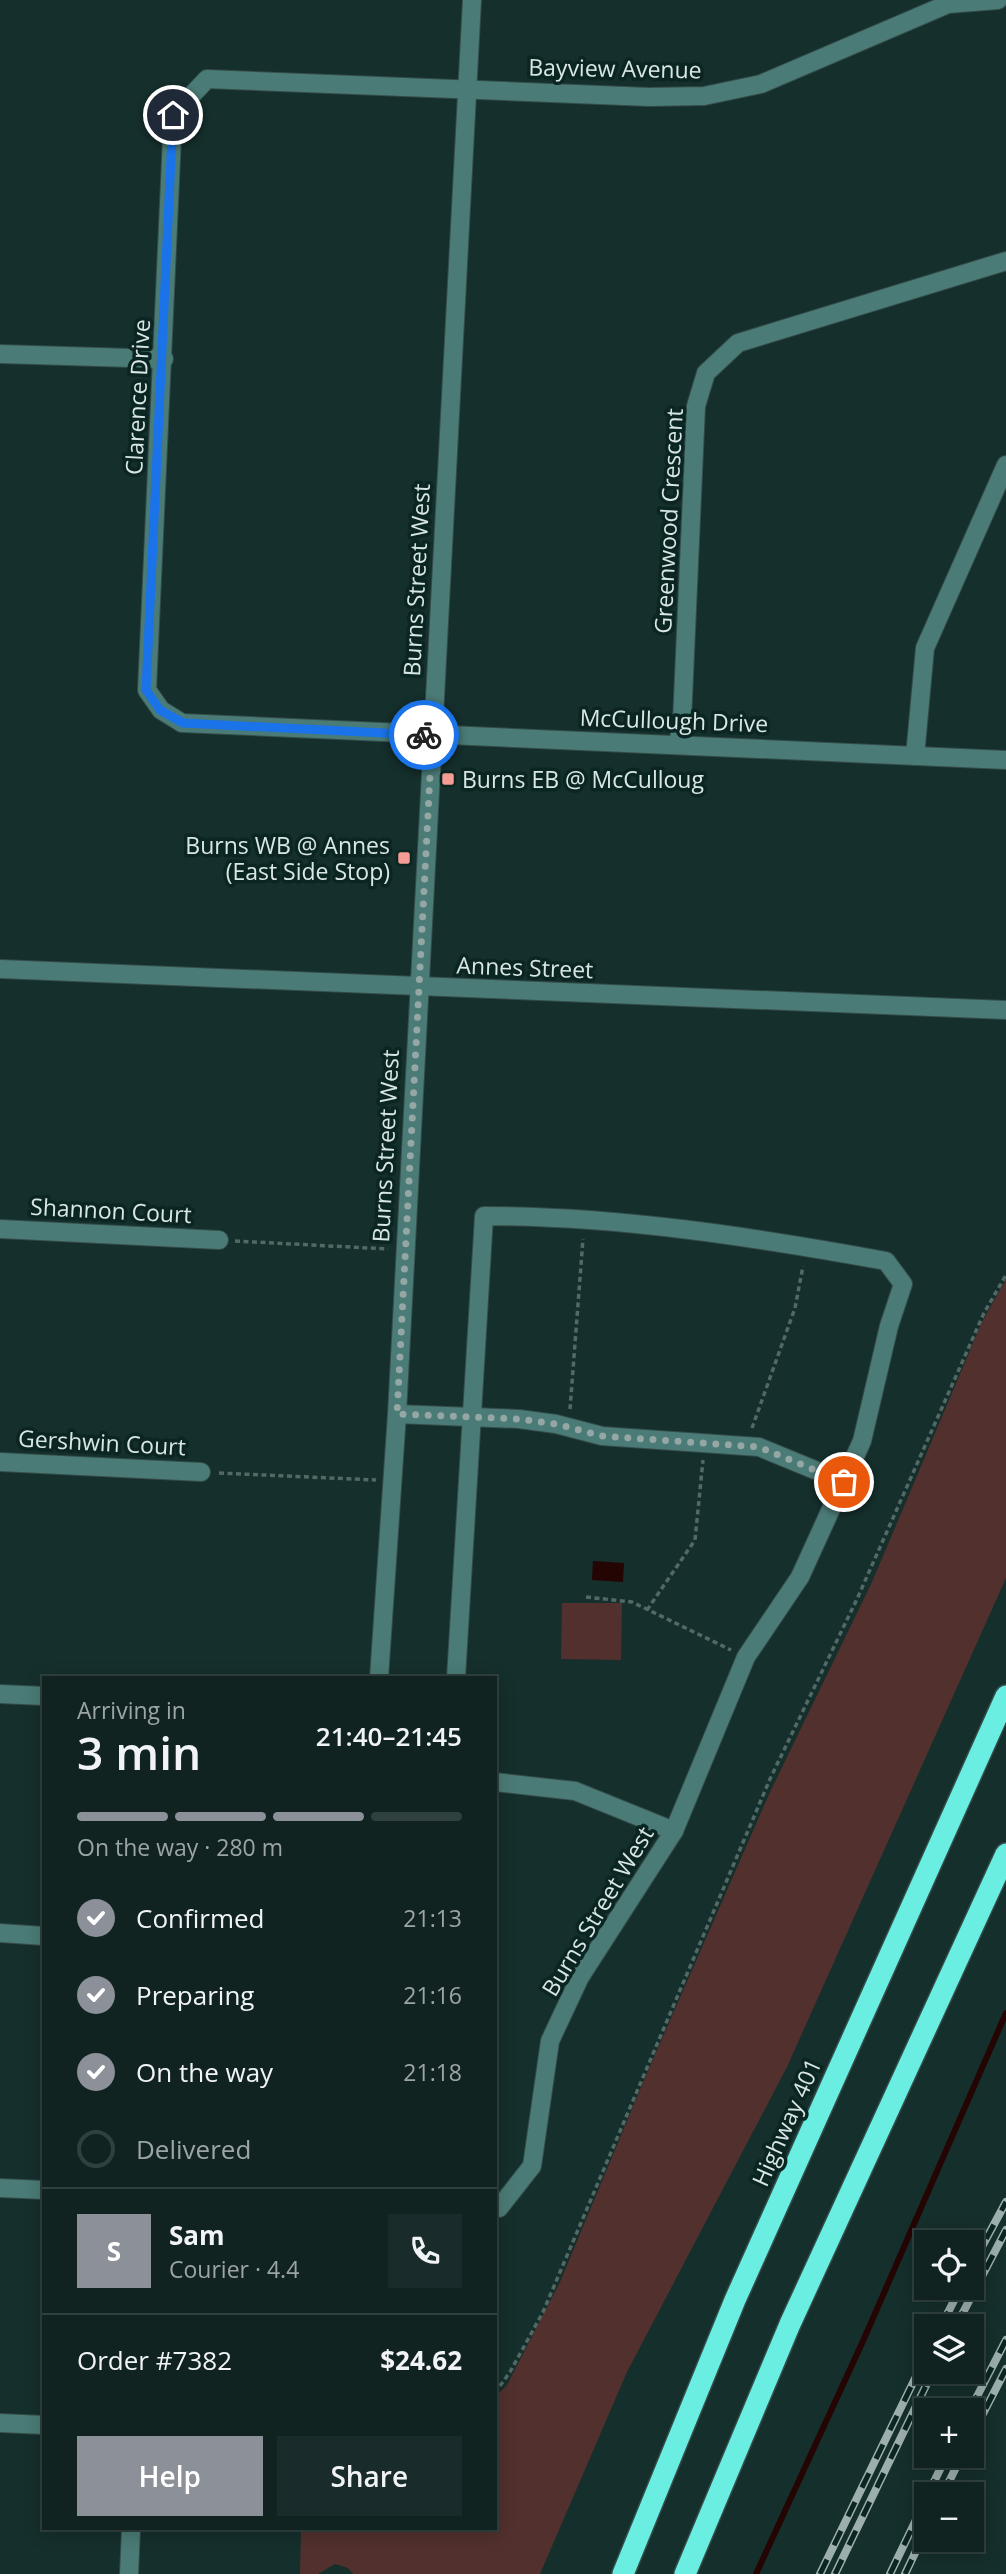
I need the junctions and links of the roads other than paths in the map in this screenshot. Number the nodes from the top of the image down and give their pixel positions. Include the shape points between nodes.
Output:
1 (472, 0) edge
2 (998, 0) edge
3 (466, 90) junction
4 (1006, 261) edge
5 (0, 354) edge
6 (164, 359) junction
7 (1006, 465) edge
8 (432, 736) junction
9 (678, 744) junction
10 (915, 756) junction
11 (1006, 760) edge
12 (0, 969) edge
13 (420, 988) junction
14 (1006, 1010) edge
15 (0, 1229) edge
16 (219, 1241) road end
17 (397, 1414) junction
18 (470, 1415) junction
19 (0, 1462) edge
20 (201, 1472) road end
21 (844, 1482) junction
22 (379, 1676) edge
23 (456, 1676) edge
24 (0, 1694) edge
25 (42, 1696) edge
26 (1006, 1696) edge
27 (497, 1782) edge
28 (674, 1831) junction
29 (1006, 1854) edge
30 (0, 1933) edge
31 (42, 1936) edge
32 (0, 2188) edge
33 (42, 2190) edge
34 (497, 2208) edge
35 (0, 2423) edge
36 (42, 2425) edge
37 (131, 2530) edge
38 (129, 2574) edge
39 (623, 2574) edge
40 (685, 2574) edge

1 - 3 street, Burns Street West
2 - 3 street, Bayview Avenue via 948,4 761,84 704,96
3 - 6 street, Clarence Drive via 207,79 173,115
3 - 8 street, Burns Street West
4 - 9 street, Greenwood Crescent via 738,343 706,373 696,406
5 - 6 street
6 - 8 street, Clarence Drive via 146,690 160,710 183,723
7 - 10 street via 925,648
8 - 9 street, McCullough Drive
8 - 13 street, Burns Street West
9 - 10 street, McCullough Drive
10 - 11 street
12 - 13 street, Annes Street
13 - 14 street, Annes Street
13 - 17 street, Burns Street West
15 - 16 street, Shannon Court
17 - 18 street
17 - 22 street, Burns Street West
18 - 21 street via 569,1427 602,1436 747,1447 784,1455
18 - 21 street, Burns Street West via 484,1216 584,1219 886,1261 903,1284 862,1441
18 - 23 street, Burns Street West
19 - 20 street, Gershwin Court
21 - 28 street, Burns Street West via 800,1577 746,1657
24 - 25 street
26 - 39 highway, Highway 401 via 735,2300
27 - 28 street, Burns Street West via 575,1791
28 - 34 street, Burns Street West via 580,1977 550,2041 532,2166
29 - 40 highway via 790,2324
30 - 31 street
32 - 33 street
35 - 36 street
37 - 38 street

